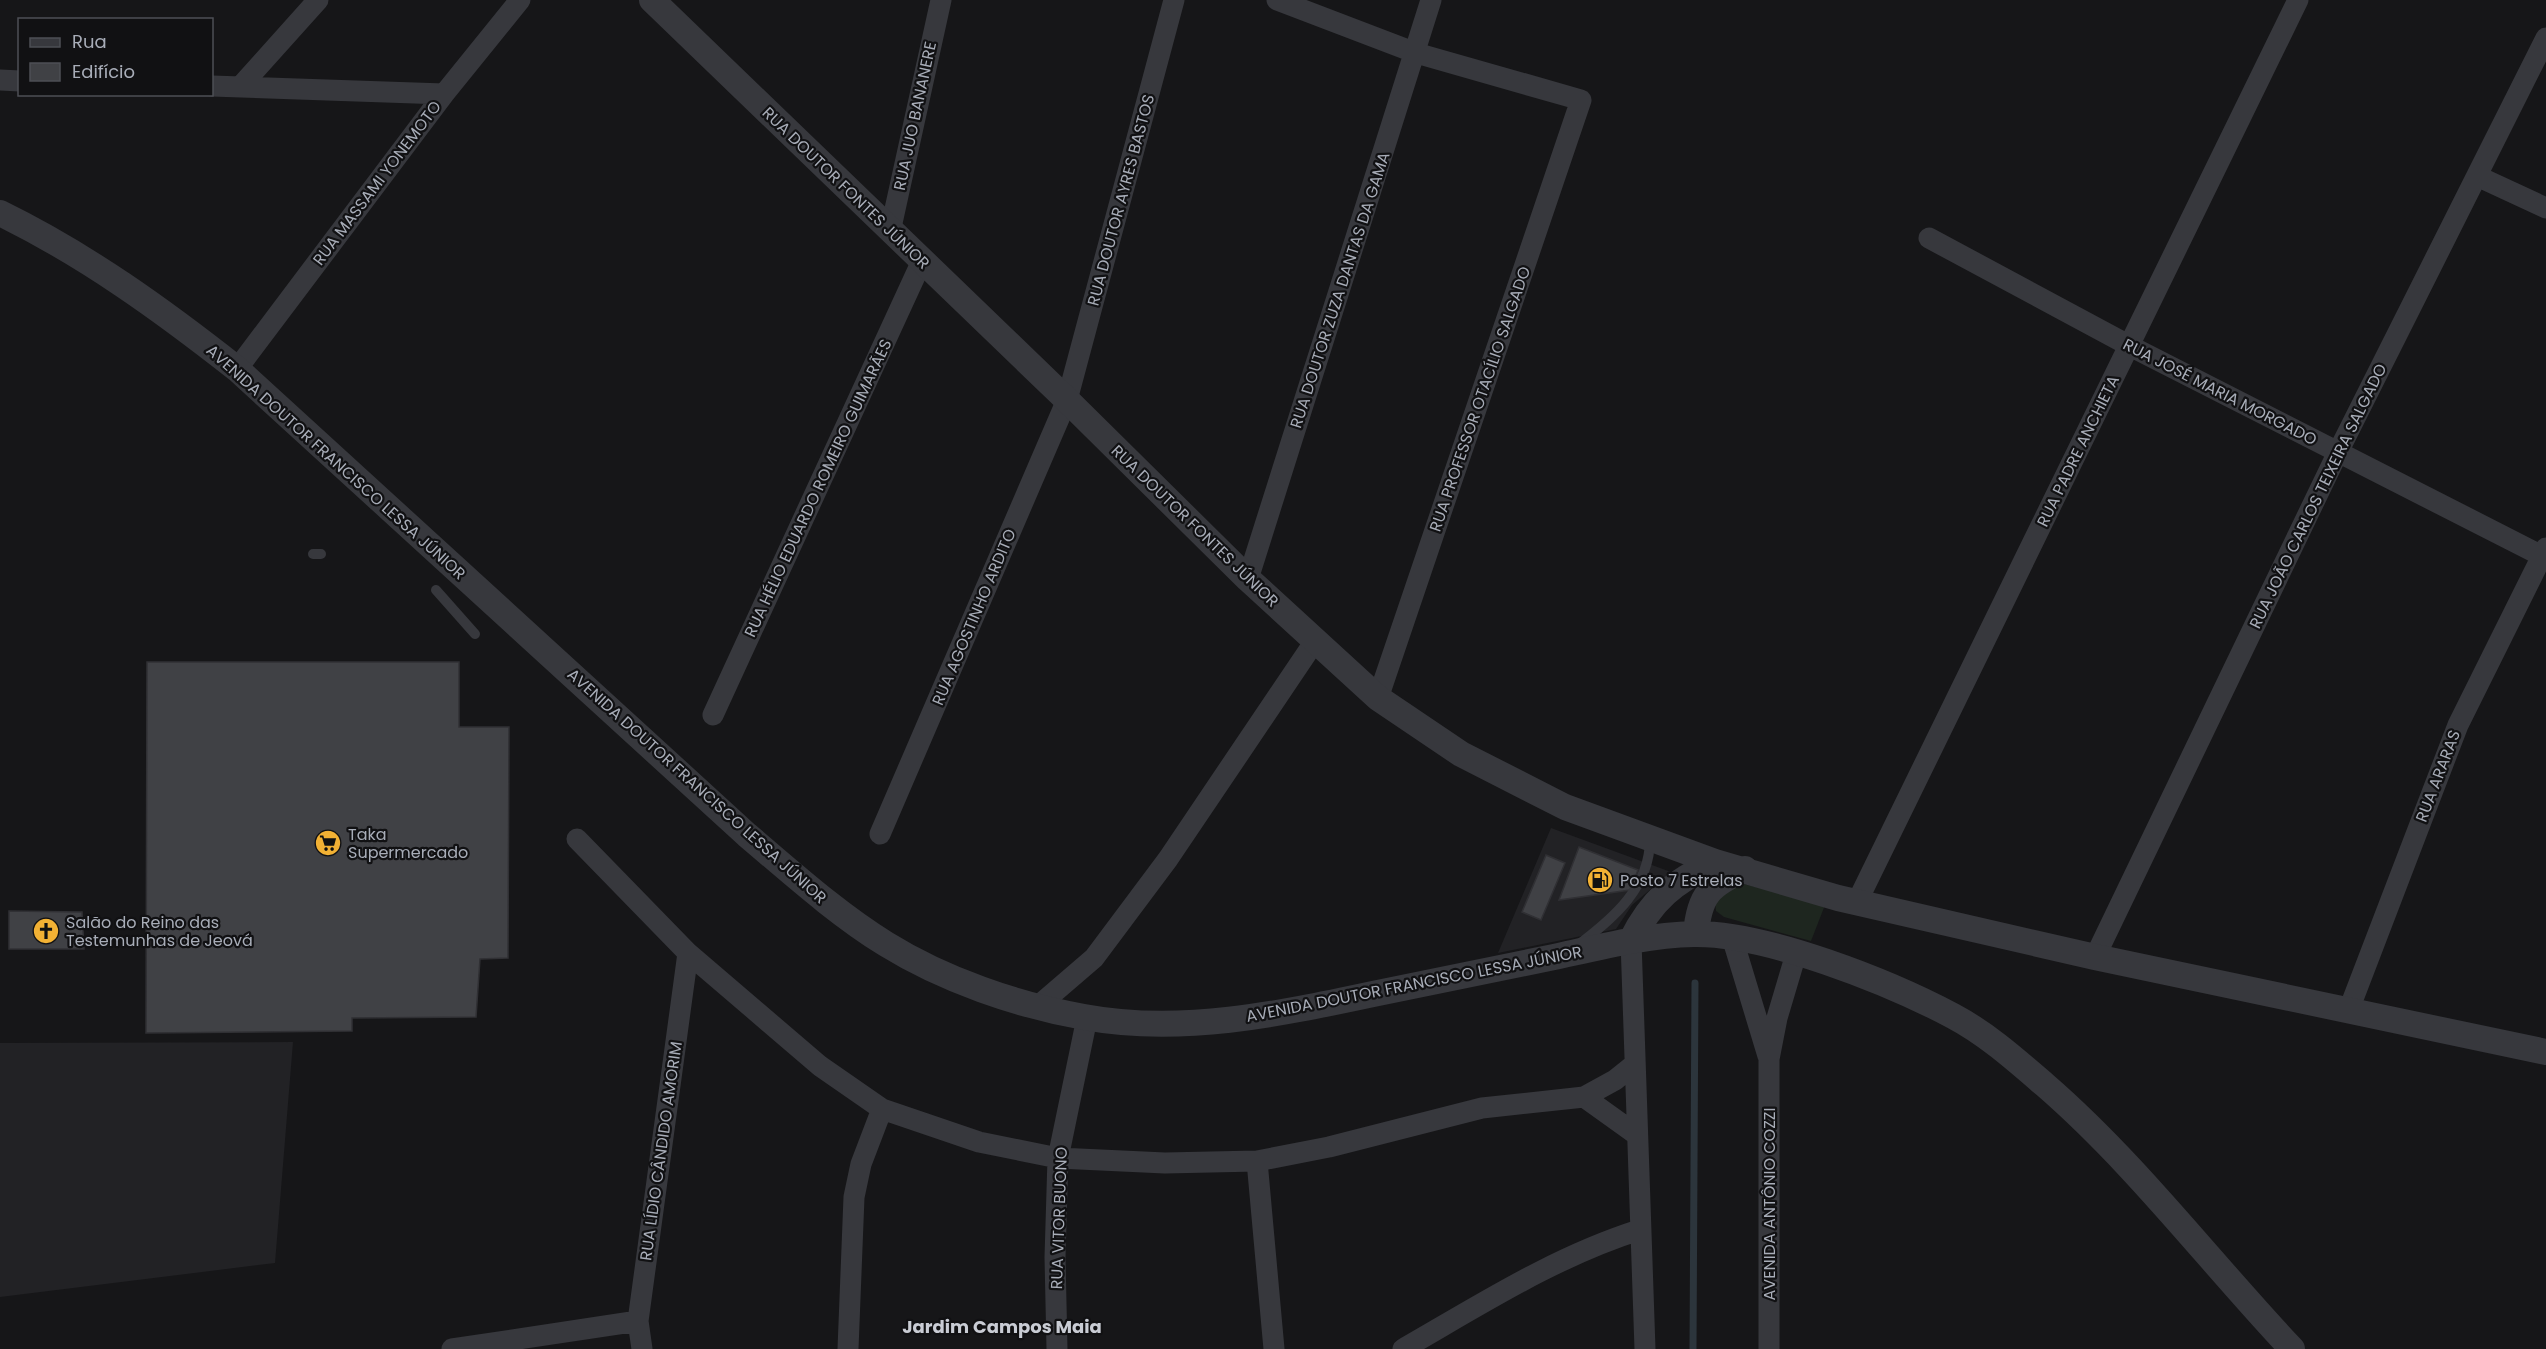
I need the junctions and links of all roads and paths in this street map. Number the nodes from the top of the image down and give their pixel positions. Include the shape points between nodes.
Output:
1 (318, 0) edge
2 (520, 0) edge
3 (652, 0) edge
4 (941, 0) edge
5 (1174, 0) edge
6 (1277, 0) edge
7 (1431, 0) edge
8 (2298, 0) edge
9 (2546, 39) edge
10 (1416, 53) junction
11 (0, 80) edge
12 (18, 81) edge
13 (213, 86) edge
14 (240, 87) junction
15 (444, 94) junction
16 (2477, 176) junction
17 (2546, 208) edge
18 (0, 213) edge
19 (890, 232) junction
20 (1929, 238) dead end
21 (922, 261) junction
22 (2130, 346) junction
23 (237, 369) junction
24 (1067, 400) junction
25 (2338, 452) junction
26 (2545, 554) edge
27 (1248, 579) junction
28 (436, 590) dead end
29 (475, 634) dead end
30 (1315, 641) junction
31 (1378, 698) junction
32 (713, 715) dead end
33 (880, 834) dead end
34 (576, 839) dead end
35 (1650, 839) junction
36 (1715, 862) junction
37 (1745, 869) junction
38 (1847, 900) junction
39 (1696, 934) junction
40 (1732, 937) junction
41 (1631, 940) junction
42 (688, 953) junction
43 (1566, 954) junction
44 (1796, 954) junction
45 (2094, 957) junction
46 (1037, 1007) junction
47 (2348, 1012) junction
48 (1088, 1018) junction
49 (2546, 1052) edge
50 (1769, 1059) junction
51 (1635, 1064) junction
52 (1584, 1096) junction
53 (882, 1109) junction
54 (1637, 1135) junction
55 (1058, 1158) junction
56 (1257, 1161) junction
57 (1639, 1230) junction
58 (638, 1321) junction
59 (452, 1349) edge
60 (642, 1349) edge
61 (848, 1349) edge
62 (1057, 1349) edge
63 (1274, 1349) edge
64 (1404, 1349) edge
65 (1645, 1349) edge
66 (1769, 1349) edge
67 (2292, 1349) edge

1 - 14 street
2 - 15 street, RUA MASSAMI YONEMOTO
3 - 19 street, RUA DOUTOR FONTES JÚNIOR
4 - 19 street, RUA JUO BANANERE
5 - 24 street, RUA DOUTOR AYRES BASTOS
6 - 10 street
7 - 10 street, RUA DOUTOR ZUZA DANTAS DA GAMA
8 - 22 street, RUA PADRE ANCHIETA
9 - 16 street, RUA JOÃO CARLOS TEIXEIRA SALGADO
10 - 27 street, RUA DOUTOR ZUZA DANTAS DA GAMA
10 - 31 street, RUA PROFESSOR OTACÍLIO SALGADO via 1581,100
11 - 12 street
13 - 14 street
14 - 15 street
15 - 23 street, RUA MASSAMI YONEMOTO
16 - 17 street
16 - 25 street, RUA JOÃO CARLOS TEIXEIRA SALGADO
18 - 23 street, AVENIDA DOUTOR FRANCISCO LESSA JÚNIOR via 90,262
19 - 21 street, RUA DOUTOR FONTES JÚNIOR
20 - 22 street, RUA JOSÉ MARIA MORGADO
21 - 24 street, RUA DOUTOR FONTES JÚNIOR
21 - 32 street, RUA HÉLIO EDUARDO ROMEIRO GUIMARÃES
22 - 25 street, RUA JOSÉ MARIA MORGADO
22 - 38 street, RUA PADRE ANCHIETA
23 - 46 street, AVENIDA DOUTOR FRANCISCO LESSA JÚNIOR via 747,835 833,907 888,945 953,978
24 - 27 street, RUA DOUTOR FONTES JÚNIOR
24 - 33 street, RUA AGOSTINHO ARDITO
25 - 26 street, RUA JOSÉ MARIA MORGADO
25 - 45 street, RUA JOÃO CARLOS TEIXEIRA SALGADO
26 - 47 street, RUA ARARAS via 2458,725
27 - 30 street, RUA DOUTOR FONTES JÚNIOR
28 - 29 lane
30 - 31 street, RUA DOUTOR FONTES JÚNIOR
30 - 46 street via 1168,859 1094,958
31 - 35 street, RUA DOUTOR FONTES JÚNIOR via 1461,754 1565,807
34 - 42 street
35 - 36 street, RUA DOUTOR FONTES JÚNIOR
35 - 43 lane via 1647,866 1635,891 1615,915
36 - 37 street, RUA DOUTOR FONTES JÚNIOR
36 - 41 street via 1681,879 1657,899
37 - 38 street, RUA DOUTOR FONTES JÚNIOR
37 - 39 street via 1718,882 1707,893 1698,912
38 - 45 street, RUA DOUTOR FONTES JÚNIOR
39 - 40 street, AVENIDA DOUTOR FRANCISCO LESSA JÚNIOR
39 - 41 street, AVENIDA DOUTOR FRANCISCO LESSA JÚNIOR
40 - 44 street, AVENIDA DOUTOR FRANCISCO LESSA JÚNIOR
40 - 50 street, AVENIDA ANTÔNIO COZZI
41 - 43 street, AVENIDA DOUTOR FRANCISCO LESSA JÚNIOR
41 - 51 street
42 - 53 street via 820,1066
42 - 58 street, RUA LÍDIO CÂNDIDO AMORIM
43 - 48 street, AVENIDA DOUTOR FRANCISCO LESSA JÚNIOR via 1264,1017 1185,1022
44 - 50 street, AVENIDA ANTÔNIO COZZI
44 - 67 street, AVENIDA DOUTOR FRANCISCO LESSA JÚNIOR via 1896,990 1955,1017 2004,1049 2071,1108 2147,1185
45 - 47 street, RUA DOUTOR FONTES JÚNIOR
46 - 48 street, AVENIDA DOUTOR FRANCISCO LESSA JÚNIOR
47 - 49 street, RUA DOUTOR FONTES JÚNIOR
48 - 55 street, RUA VITOR BUONO
50 - 66 street, AVENIDA ANTÔNIO COZZI
51 - 52 street
51 - 54 street
52 - 54 street
52 - 56 street via 1482,1108
53 - 55 street via 979,1142
53 - 61 street via 861,1164 854,1197
54 - 57 street
55 - 56 street via 1166,1163
55 - 62 street, RUA VITOR BUONO
56 - 63 street
57 - 64 street via 1551,1265
57 - 65 street
58 - 59 street
58 - 60 street, RUA LÍDIO CÂNDIDO AMORIM

